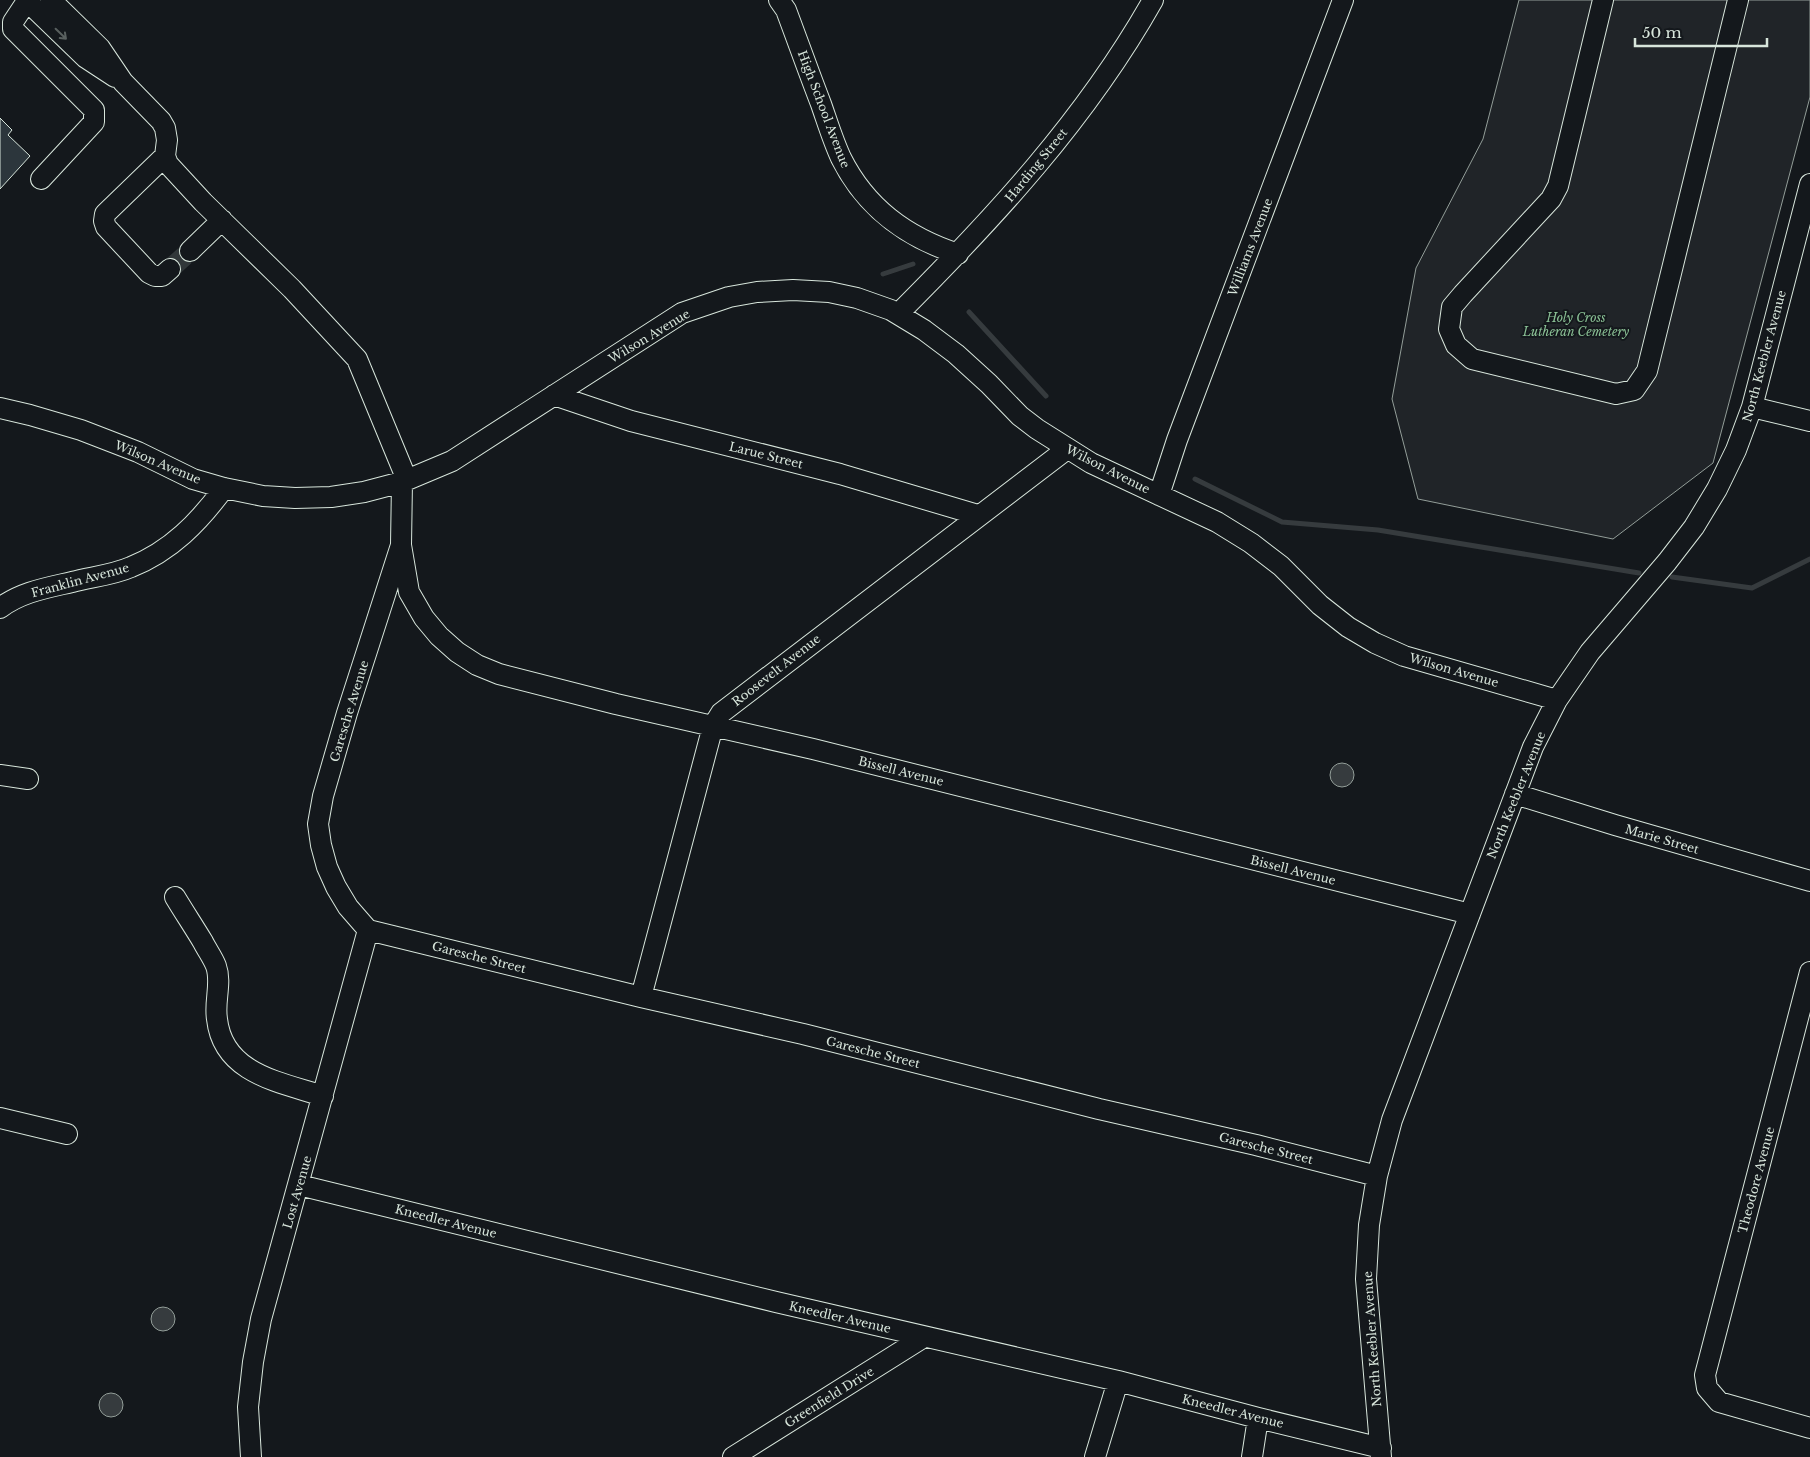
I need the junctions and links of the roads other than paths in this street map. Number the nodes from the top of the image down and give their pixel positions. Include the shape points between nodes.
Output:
1 (26, 0) edge
2 (51, 0) edge
3 (779, 0) edge
4 (1153, 0) edge
5 (1343, 0) edge
6 (1604, 0) edge
7 (1738, 0) edge
8 (123, 82) junction
9 (165, 156) junction
10 (41, 179) dead end
11 (1810, 184) edge
12 (222, 220) junction
13 (190, 251) tunnel mouth
14 (958, 254) junction
15 (170, 269) tunnel mouth
16 (898, 314) junction
17 (554, 395) junction
18 (1752, 407) junction
19 (0, 408) edge
20 (1810, 421) edge
21 (1067, 449) junction
22 (404, 481) junction
23 (224, 488) junction
24 (1159, 495) junction
25 (978, 516) junction
26 (401, 544) junction
27 (0, 608) edge
28 (1557, 700) junction
29 (713, 726) junction
30 (0, 774) edge
31 (28, 779) dead end
32 (1515, 794) junction
33 (1810, 881) edge
34 (175, 897) dead end
35 (1470, 914) junction
36 (368, 930) junction
37 (1810, 972) edge
38 (641, 997) junction
39 (323, 1096) junction
40 (0, 1118) edge
41 (67, 1134) dead end
42 (1377, 1176) junction
43 (299, 1185) junction
44 (924, 1337) junction
45 (1118, 1381) junction
46 (1258, 1418) junction
47 (1810, 1428) edge
48 (1381, 1452) edge
49 (251, 1457) edge
50 (734, 1457) edge
51 (1095, 1457) edge
52 (1252, 1457) edge

1 -> 8 street via 86,58
1 - 10 street via 13,22 13,29 94,110 94,122
2 - 8 street via 100,48
3 - 14 street, High School Avenue via 786,10 840,157 854,180 888,219 933,246
4 - 14 street, Harding Street via 1109,70 1061,135 1010,198
5 - 24 street, Williams Avenue
6 - 7 street via 1558,186 1551,199 1462,294 1452,308 1449,329 1456,344 1472,359 1616,394 1634,390 1647,371
8 - 9 street via 165,128
9 - 12 street via 168,164
9 - 15 street via 105,214 104,221 149,273 162,276
11 - 18 street, North Keebler Avenue
12 - 13 street
12 - 22 street via 357,359
14 - 16 street, Harding Street
16 - 17 street, Wilson Avenue via 857,298 829,292 793,290 729,297 682,313
16 - 21 street, Wilson Avenue via 956,354 1020,416
17 - 22 street, Wilson Avenue via 452,461
17 - 25 street, Larue Street via 631,421 840,474
18 - 20 street
18 - 28 street, North Keebler Avenue via 1736,450 1694,527 1590,652
19 - 23 street, Wilson Avenue via 81,430 138,452 193,479
21 - 24 street, Wilson Avenue
21 - 25 street, Roosevelt Avenue
22 - 23 street, Wilson Avenue via 331,497 263,496
22 - 26 street, Garesche Avenue
23 - 27 street, Franklin Avenue via 186,533 139,564 29,592
24 - 28 street, Wilson Avenue via 1216,522 1252,544 1281,566 1320,605 1376,643 1404,656
25 - 29 street, Roosevelt Avenue via 728,707
26 - 29 street, Bissell Avenue via 409,592 424,618 457,652 477,665 499,674
26 - 36 street, Garesche Avenue via 347,712 318,824 327,867 336,887
28 - 32 street, North Keebler Avenue via 1533,747
29 - 35 street, Bissell Avenue
29 - 38 street, Roosevelt Avenue
30 - 31 street
32 - 33 street, Marie Street
32 - 35 street, North Keebler Avenue
34 - 39 street via 216,966 219,982 217,1020 230,1052 240,1064 256,1074
35 - 42 street, North Keebler Avenue via 1392,1120
36 - 38 street, Garesche Street
36 - 39 street, Lost Avenue
37 - 47 street, Theodore Avenue via 1705,1375 1707,1388 1719,1402
38 - 42 street, Garesche Street
39 - 43 street, Lost Avenue
40 - 41 street
42 - 48 street, North Keebler Avenue via 1369,1225 1366,1279
43 - 44 street, Kneedler Avenue
43 - 49 street, Lost Avenue via 252,1362 248,1407
44 - 45 street, Kneedler Avenue
44 - 50 street, Greenfield Drive
45 - 46 street, Kneedler Avenue
45 - 51 street
46 - 48 street, Kneedler Avenue
46 - 52 street

